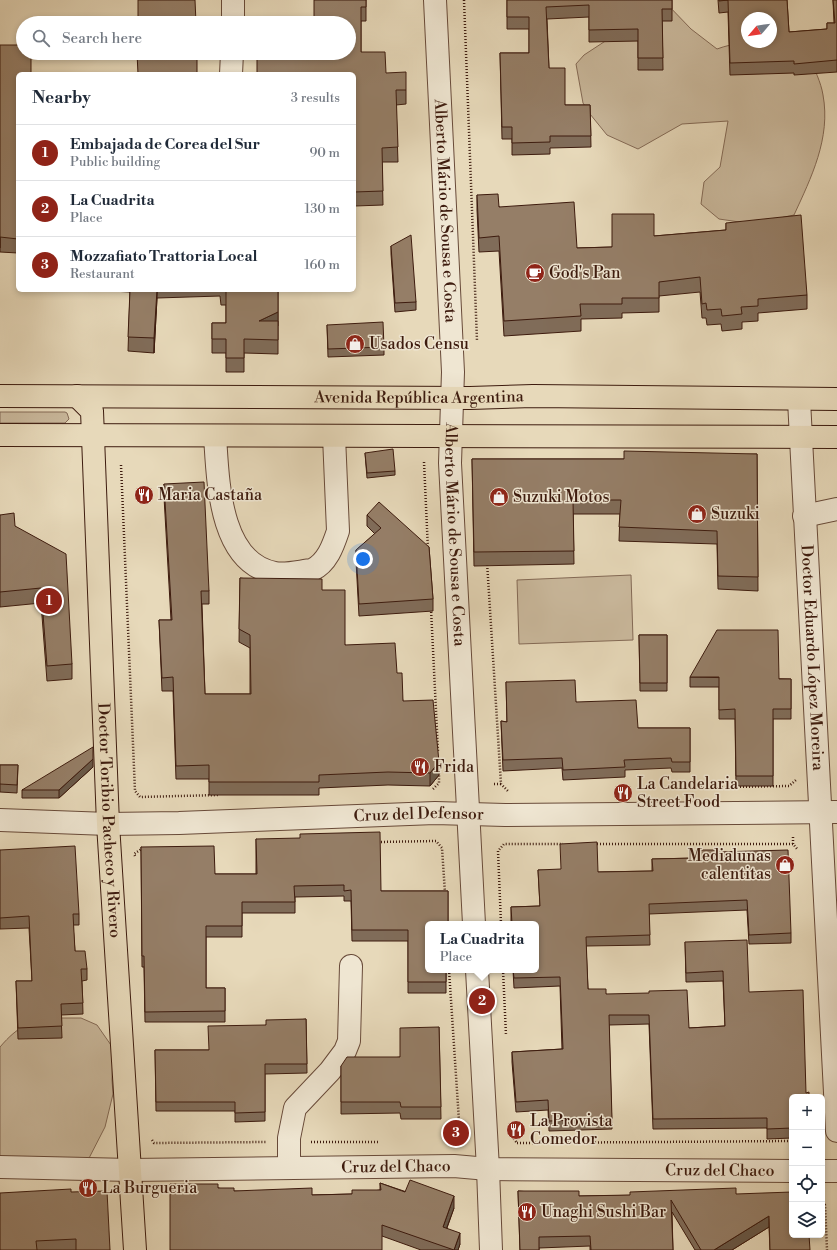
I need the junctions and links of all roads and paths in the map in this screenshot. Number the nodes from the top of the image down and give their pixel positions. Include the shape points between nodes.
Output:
1 (233, 0) edge
2 (435, 0) edge
3 (464, 0) edge
4 (233, 16) edge
5 (232, 60) edge
6 (232, 72) edge
7 (477, 348) dead end
8 (0, 396) edge
9 (453, 397) junction
10 (798, 400) junction
11 (837, 400) edge
12 (85, 403) junction
13 (0, 435) edge
14 (92, 435) junction
15 (215, 436) junction
16 (334, 436) junction
17 (451, 437) junction
18 (837, 437) edge
19 (800, 438) junction
20 (424, 462) dead end
21 (121, 465) dead end
22 (837, 509) edge
23 (804, 516) junction
24 (429, 556) edge
25 (486, 558) edge
26 (431, 603) edge
27 (438, 752) edge
28 (438, 767) edge
29 (796, 780) dead end
30 (494, 784) dead end
31 (501, 784) junction
32 (663, 788) dead end
33 (425, 790) edge
34 (515, 791) dead end
35 (227, 795) edge
36 (829, 813) edge
37 (468, 814) junction
38 (0, 820) edge
39 (108, 824) junction
40 (436, 836) dead end
41 (793, 837) dead end
42 (504, 839) dead end
43 (436, 841) junction
44 (372, 842) edge
45 (504, 844) junction
46 (567, 844) edge
47 (590, 844) edge
48 (793, 844) junction
49 (447, 847) dead end
50 (149, 848) edge
51 (442, 848) junction
52 (798, 857) dead end
53 (135, 862) dead end
54 (445, 901) edge
55 (474, 921) edge
56 (501, 921) edge
57 (351, 966) dead end
58 (449, 973) edge
59 (477, 973) edge
60 (837, 1131) edge
61 (150, 1137) dead end
62 (789, 1141) edge
63 (272, 1142) dead end
64 (304, 1142) dead end
65 (383, 1142) dead end
66 (446, 1142) dead end
67 (517, 1143) dead end
68 (0, 1167) edge
69 (289, 1168) junction
70 (488, 1169) junction
71 (130, 1170) junction
72 (789, 1171) edge
73 (825, 1171) edge
74 (837, 1171) edge
75 (825, 1220) edge
76 (136, 1250) edge
77 (491, 1250) edge
78 (827, 1250) edge

1 - 4 street
2 - 9 street, Alberto Mário de Sousa e Costa
3 - 7 path, Alberto Mário de Sousa e Costa
5 - 6 street
8 - 12 main road
9 - 10 main road, Avenida República Argentina
9 - 12 main road, Avenida República Argentina via 184,395 158,410
9 - 17 street, Alberto Mário de Sousa e Costa
10 - 11 main road, Avenida República Argentina
10 - 19 street, Doctor Eduardo López Moreira
12 - 14 main road, Doctor Toribio Pacheco y Rivero
13 - 14 main road
14 - 15 main road
14 - 39 main road, Doctor Toribio Pacheco y Rivero
15 - 16 main road
15 - 16 street via 219,494 232,538 253,564 276,574 316,568 333,544 338,531
16 - 17 main road
17 - 19 main road
17 - 37 street, Alberto Mário de Sousa e Costa via 450,463
18 - 19 main road
19 - 23 street, Doctor Eduardo López Moreira
20 - 24 path
21 - 35 path via 135,791 140,797
22 - 23 street
23 - 36 street, Doctor Eduardo López Moreira
25 - 31 path
26 - 27 path
28 - 33 path via 439,783 433,790
29 - 32 path via 789,786
30 - 31 path
31 - 34 path via 507,791
36 - 37 street, Cruz del Defensor
36 - 60 street, Doctor Eduardo López Moreira
37 - 39 street, Cruz del Defensor
37 - 55 street, Alberto Mário de Sousa e Costa
38 - 39 street, Cruz del Defensor
39 - 71 main road, Doctor Toribio Pacheco y Rivero
40 - 43 path
41 - 48 path
42 - 45 path
43 - 44 path
43 - 51 path
45 - 46 path
45 - 56 path via 498,851
47 - 48 path
48 - 52 path via 798,849
49 - 51 path
50 - 53 path via 141,848 134,854
51 - 54 path
57 - 69 street via 349,1041 330,1071 295,1108 289,1138
58 - 66 path via 460,1136 454,1142
59 - 70 street
61 - 63 path via 154,1143
62 - 67 path
64 - 65 path
68 - 71 street, Cruz del Chaco
69 - 70 street, Cruz del Chaco via 454,1166
69 - 71 street, Cruz del Chaco
70 - 72 street, Cruz del Chaco
70 - 77 street
71 - 76 main road, Doctor Toribio Pacheco y Rivero
73 - 74 street
75 - 78 path

